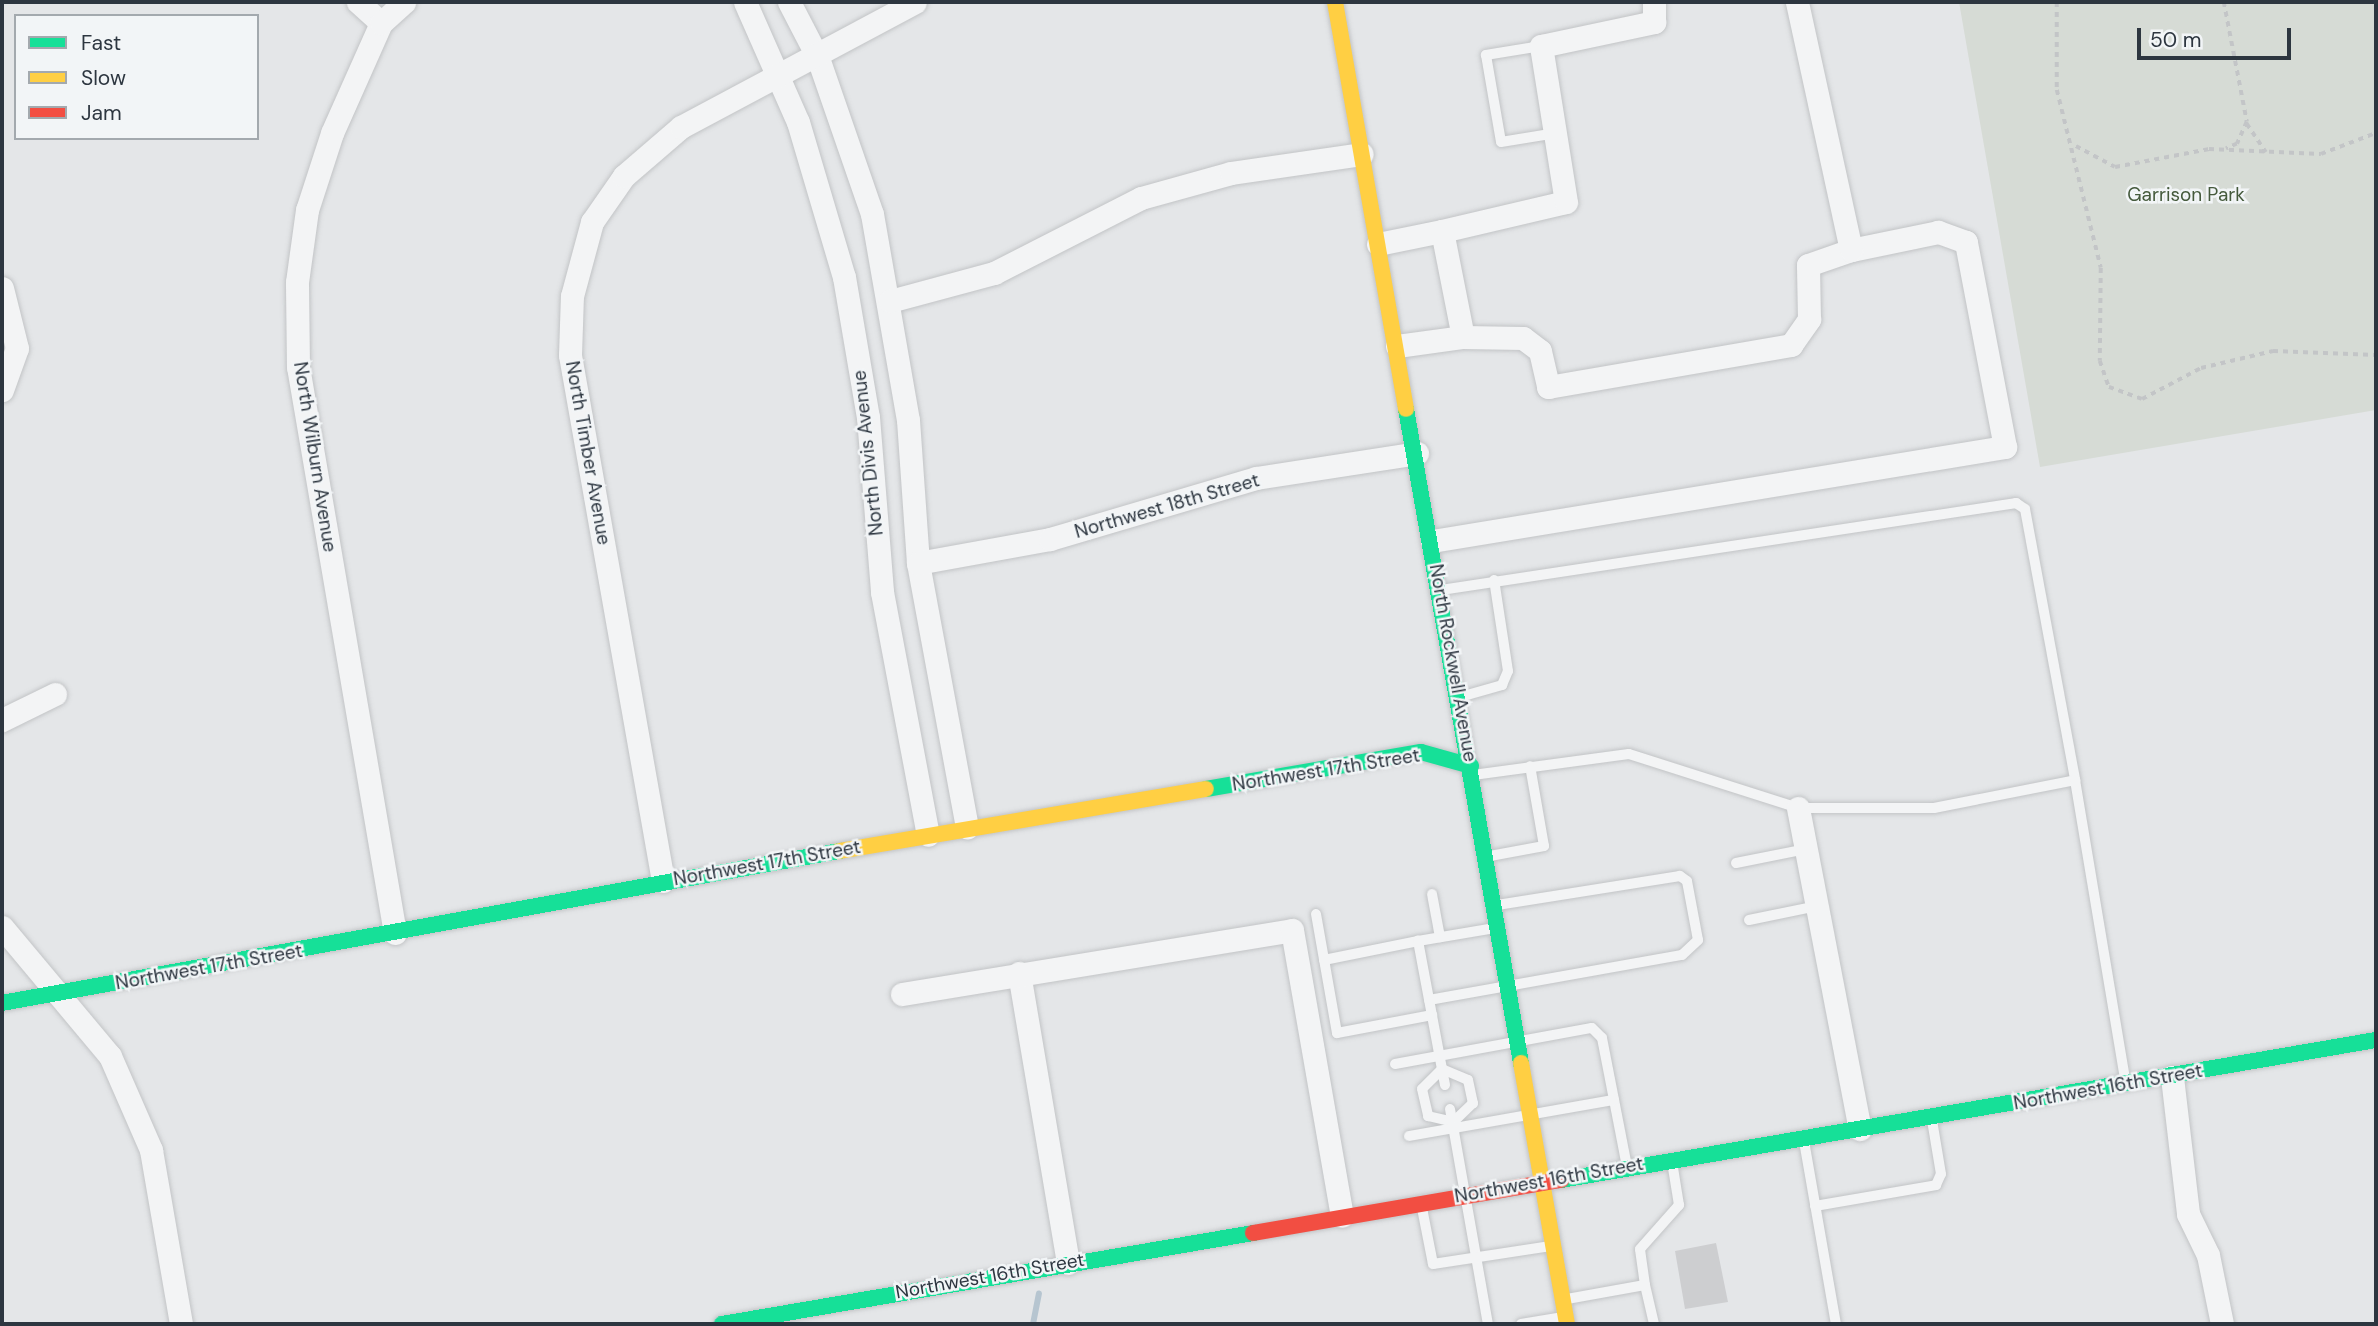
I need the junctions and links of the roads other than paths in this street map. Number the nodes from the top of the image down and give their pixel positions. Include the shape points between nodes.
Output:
1 (358, 2) edge
2 (404, 2) edge
3 (745, 2) edge
4 (789, 2) edge
5 (915, 2) edge
6 (1335, 2) edge
7 (1654, 2) edge
8 (1797, 2) edge
9 (381, 23) junction
10 (1541, 47) junction
11 (818, 58) junction
12 (780, 79) junction
13 (1557, 133) junction
14 (1362, 154) junction
15 (1442, 231) junction
16 (1378, 244) junction
17 (1851, 250) junction
18 (2, 288) edge
19 (890, 301) junction
20 (1463, 337) junction
21 (1397, 346) junction
22 (2, 390) edge
23 (1417, 453) junction
24 (1432, 541) junction
25 (918, 564) junction
26 (1494, 580) junction
27 (1440, 590) junction
28 (55, 694) dead end
29 (1459, 697) junction
30 (2, 719) edge
31 (1530, 766) junction
32 (1472, 771) junction
33 (2076, 780) junction
34 (1798, 807) junction
35 (967, 828) junction
36 (928, 835) junction
37 (1806, 849) junction
38 (1486, 857) junction
39 (1736, 863) dead end
40 (663, 881) junction
41 (1432, 894) dead end
42 (1494, 906) junction
43 (1817, 906) junction
44 (1316, 914) dead end
45 (1749, 920) dead end
46 (2, 927) edge
47 (1498, 927) junction
48 (395, 933) junction
49 (1440, 937) junction
50 (1418, 941) junction
51 (1324, 960) junction
52 (1018, 973) junction
53 (1508, 985) junction
54 (63, 994) junction
55 (902, 994) dead end
56 (1429, 1000) junction
57 (2, 1003) edge
58 (1432, 1016) junction
59 (1517, 1040) junction
60 (2376, 1040) edge
61 (1439, 1055) junction
62 (1395, 1063) dead end
63 (1442, 1069) junction
64 (2172, 1077) junction
65 (1445, 1085) dead end
66 (2126, 1085) junction
67 (1614, 1100) junction
68 (1450, 1109) dead end
69 (1529, 1115) junction
70 (1931, 1117) junction
71 (1453, 1125) junction
72 (1860, 1129) junction
73 (1409, 1136) dead end
74 (1804, 1138) junction
75 (1671, 1160) junction
76 (1627, 1167) junction
77 (1540, 1181) junction
78 (1465, 1195) junction
79 (1421, 1202) junction
80 (1815, 1206) junction
81 (1342, 1216) junction
82 (1552, 1246) junction
83 (1477, 1258) junction
84 (1068, 1263) junction
85 (1646, 1285) junction
86 (1562, 1300) junction
87 (1566, 1321) edge
88 (181, 1324) edge
89 (722, 1324) edge
90 (1488, 1324) edge
91 (1521, 1324) edge
92 (1654, 1324) edge
93 (1836, 1324) edge
94 (2222, 1324) edge

1 - 9 street
2 - 9 street, North Wilburn Avenue
3 - 12 street, North Divis Avenue
4 - 11 street, North Divis Avenue
5 - 11 street, North Timber Avenue
6 - 14 street, North Rockwell Avenue
7 - 10 street via 1654,22
8 - 17 street
9 - 48 street, North Wilburn Avenue via 307,210 298,282 298,367
10 - 13 street
10 - 13 lane via 1486,55 1501,142
11 - 12 street, North Timber Avenue
11 - 19 street, North Divis Avenue via 872,214
12 - 36 street, North Divis Avenue via 844,277 868,417 881,592
12 - 40 street, North Timber Avenue via 681,127 624,176 592,222 572,296 570,355
13 - 15 street via 1566,202
14 - 16 street, North Rockwell Avenue
14 - 19 street via 1231,173 1141,198 994,273
15 - 16 street
15 - 20 street
16 - 21 street, North Rockwell Avenue
17 - 20 street via 1808,265 1809,319 1791,345 1548,387 1531,340
17 - 24 street via 1938,232 1966,242 2005,447
18 - 22 street via 17,348
19 - 25 street, North Divis Avenue via 908,420
20 - 21 street
21 - 23 street, North Rockwell Avenue
23 - 24 street, North Rockwell Avenue
23 - 25 street, Northwest 18th Street via 1256,478 1050,539
24 - 27 street, North Rockwell Avenue
25 - 35 street, North Divis Avenue
26 - 27 lane
26 - 29 lane via 1508,671 1502,685
26 - 33 lane via 2016,503 2025,509
27 - 29 street, North Rockwell Avenue
28 - 30 street
29 - 32 street, North Rockwell Avenue
31 - 32 lane
31 - 34 lane via 1629,754
31 - 38 lane via 1544,846
32 - 35 street, Northwest 17th Street via 1421,752
32 - 38 street, North Rockwell Avenue
33 - 34 lane via 1934,807
33 - 66 lane
34 - 37 street
35 - 36 street, Northwest 17th Street
36 - 40 street, Northwest 17th Street
37 - 39 lane
37 - 43 street
38 - 42 street, North Rockwell Avenue
40 - 48 street, Northwest 17th Street
41 - 49 lane
42 - 47 street, North Rockwell Avenue
42 - 53 lane via 1680,876 1687,881 1698,940 1682,955
43 - 45 lane
43 - 72 street
44 - 51 lane
46 - 54 street
47 - 49 lane
47 - 53 street, North Rockwell Avenue
48 - 54 street, Northwest 17th Street
49 - 50 lane
50 - 51 lane
50 - 56 lane
51 - 58 lane via 1337,1032
52 - 55 street
52 - 81 street via 1292,930
52 - 84 street
53 - 56 lane
53 - 59 street, North Rockwell Avenue
54 - 57 street, Northwest 17th Street
54 - 88 street via 110,1056 151,1150
56 - 58 lane
58 - 61 lane
59 - 61 lane
59 - 67 lane via 1597,1031
59 - 69 street, North Rockwell Avenue
60 - 64 street, Northwest 16th Street
61 - 62 lane
61 - 63 lane
63 - 65 lane
63 - 71 lane via 1468,1080 1473,1102
63 - 71 lane via 1422,1089 1427,1116
64 - 66 street, Northwest 16th Street
64 - 94 street via 2188,1214 2208,1255
66 - 70 street, Northwest 16th Street
67 - 69 lane
67 - 76 lane
68 - 71 lane
69 - 71 lane
69 - 77 street, North Rockwell Avenue
70 - 72 street, Northwest 16th Street
70 - 80 lane via 1941,1174 1936,1185
71 - 73 lane
71 - 78 lane
72 - 74 street, Northwest 16th Street
74 - 75 street, Northwest 16th Street
74 - 80 lane
75 - 76 street, Northwest 16th Street
75 - 85 lane via 1679,1205 1640,1249
76 - 77 street, Northwest 16th Street
77 - 78 street, Northwest 16th Street
77 - 82 street, North Rockwell Avenue
78 - 79 street, Northwest 16th Street
78 - 83 lane
79 - 81 street, Northwest 16th Street
79 - 83 lane via 1433,1264
80 - 93 lane
81 - 84 street, Northwest 16th Street
82 - 83 lane
82 - 86 street, North Rockwell Avenue
83 - 90 lane
84 - 89 street, Northwest 16th Street
85 - 86 lane
85 - 92 lane
86 - 87 street, North Rockwell Avenue
87 - 91 lane

